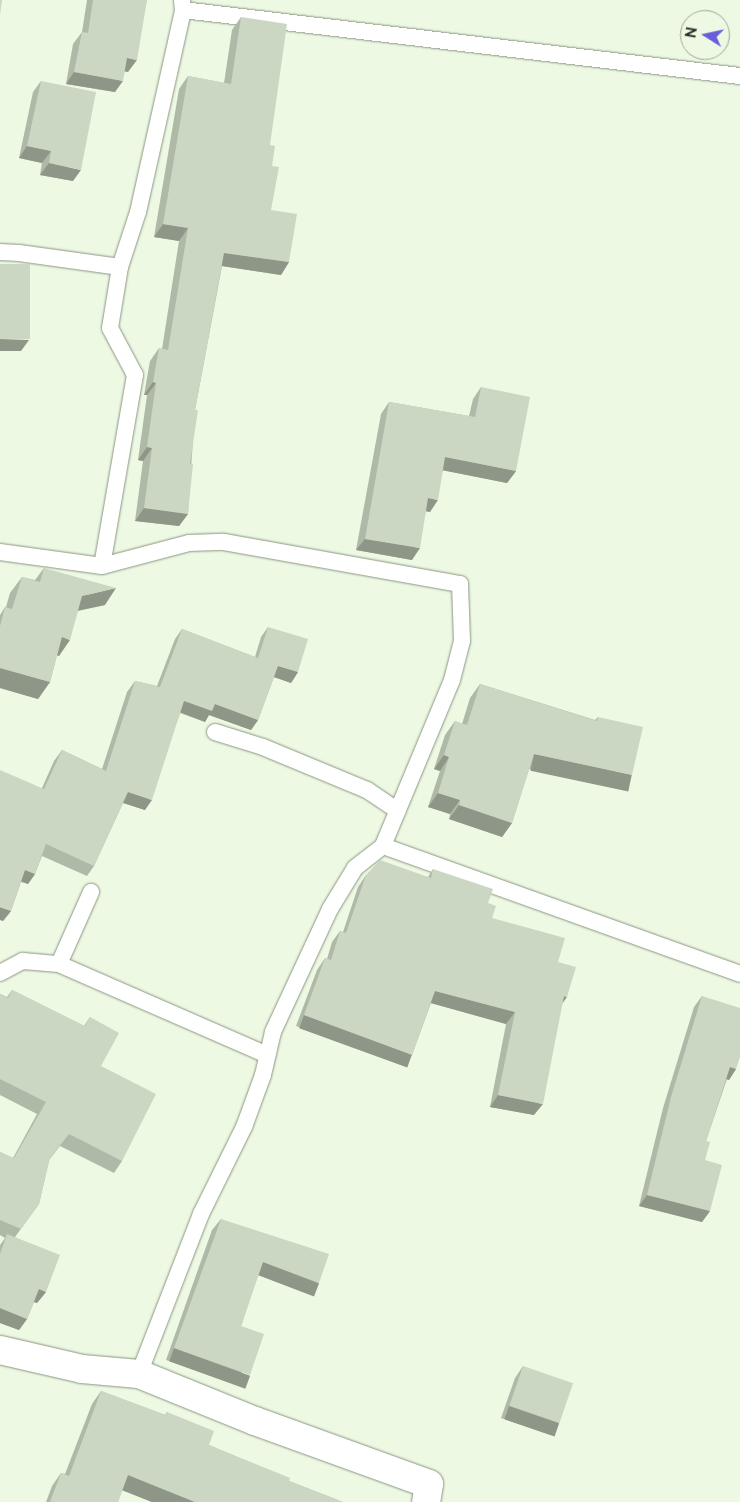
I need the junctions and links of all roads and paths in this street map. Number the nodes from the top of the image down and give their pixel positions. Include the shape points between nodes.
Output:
1 (182, 5) edge
2 (740, 76) edge
3 (0, 252) edge
4 (120, 268) junction
5 (0, 552) edge
6 (102, 566) junction
7 (215, 732) dead end
8 (398, 811) junction
9 (383, 846) junction
10 (91, 892) dead end
11 (59, 964) junction
12 (0, 973) edge
13 (740, 974) edge
14 (267, 1055) junction
15 (0, 1350) edge
16 (139, 1374) junction
17 (426, 1502) edge

1 - 2 lane
1 - 4 lane via 138,212
3 - 4 lane
4 - 6 lane via 110,328 135,375
5 - 6 lane
6 - 8 lane via 189,543 224,542 460,584 462,641 452,680
7 - 8 lane via 263,747 367,790
8 - 9 lane
9 - 13 lane
9 - 14 lane via 355,868 330,909 273,1032
10 - 11 lane
11 - 12 lane via 23,961
11 - 14 lane
14 - 16 lane via 244,1127 201,1214
15 - 16 street via 82,1369
16 - 17 street via 429,1484

